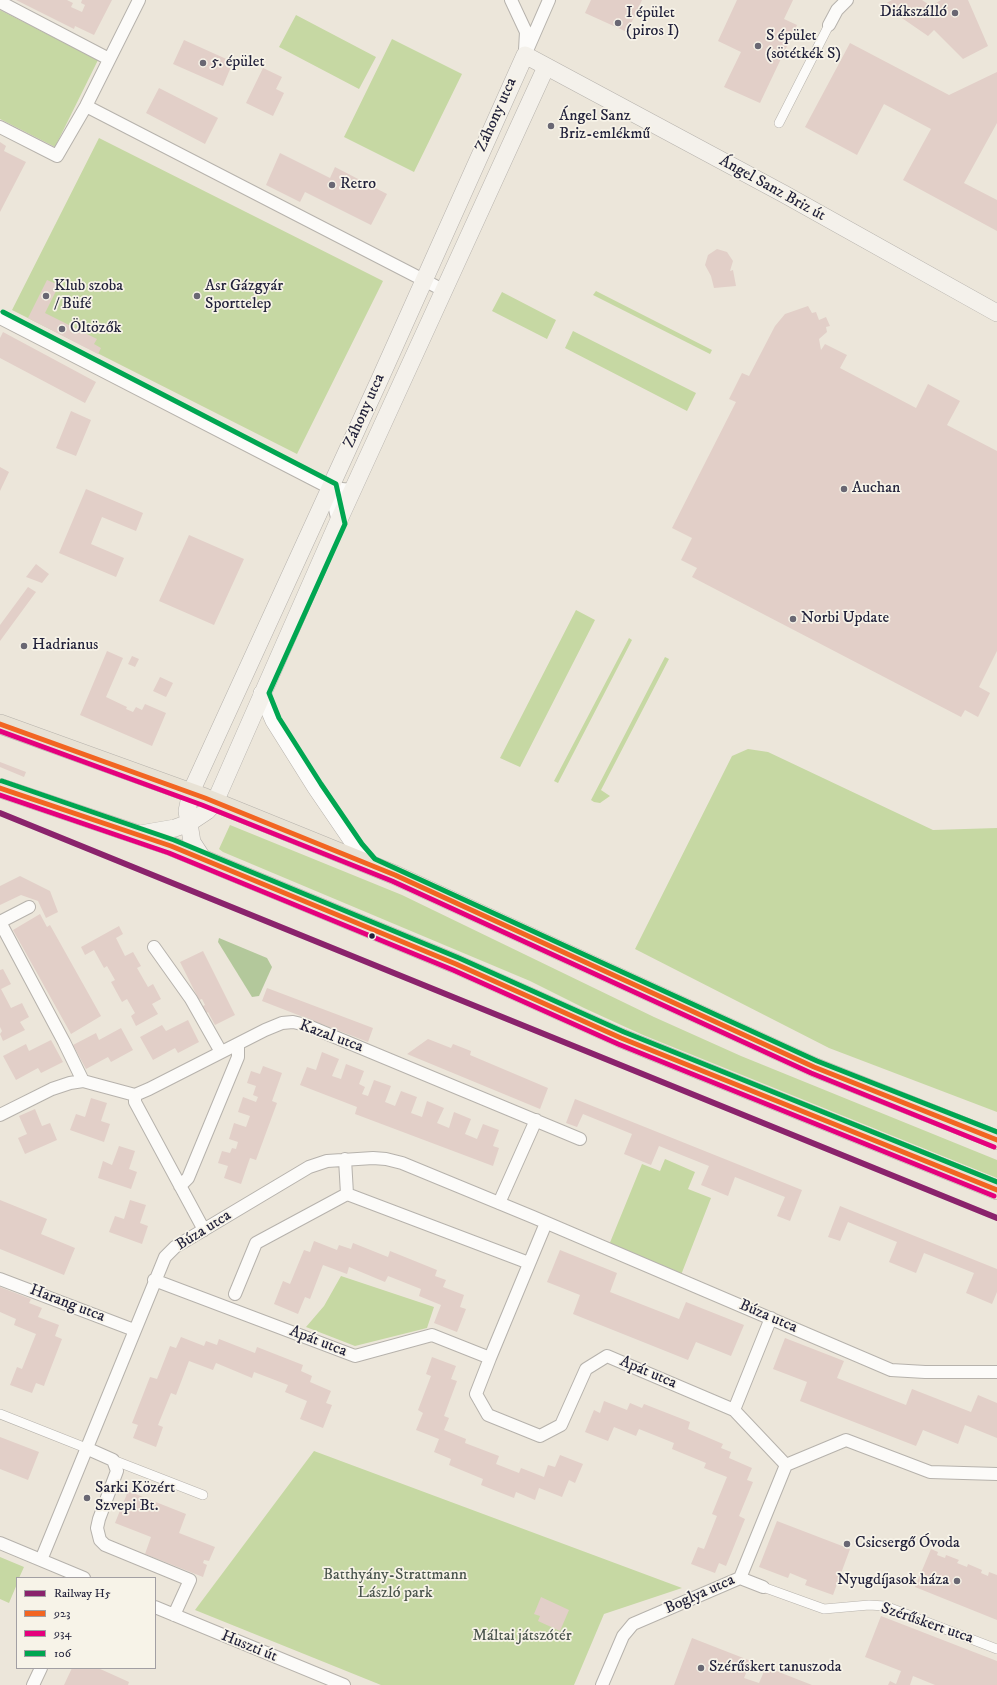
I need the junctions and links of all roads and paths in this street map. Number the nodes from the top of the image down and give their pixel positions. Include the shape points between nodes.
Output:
1 (139, 0) edge
2 (511, 0) edge
3 (550, 0) edge
4 (847, 0) edge
5 (0, 2) edge
6 (829, 25) joint
7 (525, 55) junction
8 (110, 59) junction
9 (546, 66) junction
10 (86, 106) junction
11 (779, 123) dead end
12 (0, 127) edge
13 (424, 281) junction
14 (443, 290) junction
15 (997, 313) edge
16 (0, 318) edge
17 (330, 488) junction
18 (353, 490) junction
19 (338, 522) junction
20 (261, 693) junction
21 (0, 724) edge
22 (0, 788) edge
23 (191, 792) junction
24 (215, 802) junction
25 (189, 823) junction
26 (140, 834) junction
27 (203, 859) junction
28 (371, 865) junction
29 (29, 907) dead end
30 (154, 946) dead end
31 (238, 1045) junction
32 (221, 1052) junction
33 (83, 1081) junction
34 (135, 1095) junction
35 (0, 1115) edge
36 (536, 1120) junction
37 (580, 1138) dead end
38 (997, 1140) edge
39 (345, 1159) junction
40 (180, 1186) junction
41 (997, 1190) edge
42 (347, 1194) junction
43 (499, 1203) junction
44 (546, 1223) junction
45 (204, 1230) junction
46 (529, 1263) junction
47 (0, 1279) edge
48 (154, 1280) junction
49 (235, 1294) dead end
50 (771, 1318) junction
51 (134, 1330) junction
52 (490, 1358) junction
53 (997, 1372) edge
54 (734, 1410) junction
55 (0, 1414) edge
56 (86, 1448) junction
57 (113, 1460) junction
58 (786, 1465) junction
59 (997, 1474) edge
60 (204, 1495) dead end
61 (0, 1543) edge
62 (41, 1560) junction
63 (79, 1577) edge
64 (740, 1578) junction
65 (763, 1587) joint
66 (156, 1607) edge
67 (174, 1615) junction
68 (997, 1648) edge
69 (41, 1669) edge
70 (33, 1685) edge
71 (344, 1685) edge
72 (602, 1685) edge

1 - 8 street
2 - 7 street via 526,32
3 - 7 street, Záhony utca
4 - 6 street via 837,10
5 - 8 street
6 - 11 street
7 - 9 main road, Ángel Sanz Briz út
7 - 13 main road, Záhony utca
8 - 10 street
9 - 14 main road, Záhony utca
9 - 15 main road, Ángel Sanz Briz út via 784,194
10 - 12 street via 57,156
10 - 13 street
13 - 14 street
13 - 17 main road, Záhony utca
14 - 18 main road, Záhony utca
16 - 17 street
17 - 18 street
17 - 19 street
17 - 23 main road, Záhony utca
18 - 19 main road, Záhony utca
19 - 20 main road, Záhony utca
20 - 24 main road, Záhony utca
20 - 28 street via 273,721 315,788 356,848
21 - 23 main road
22 - 26 main road
23 - 24 main road
23 - 25 main road, Záhony utca via 187,811
24 - 25 main road, Záhony utca via 206,812
24 - 28 main road
25 - 26 main road, Záhony utca
25 - 27 main road, Záhony utca via 192,842
26 - 27 main road
27 - 41 main road via 456,964 621,1038
28 - 38 main road via 814,1067
29 - 33 street via 0,922
30 - 32 street via 190,999
31 - 32 street, Kazal utca
31 - 36 street, Kazal utca via 282,1023 306,1025
31 - 40 street via 238,1057 188,1178
32 - 34 street, Kazal utca
33 - 34 street
33 - 35 street via 52,1089
34 - 40 street via 135,1102
36 - 37 street, Kazal utca
36 - 43 street
39 - 42 street
39 - 43 street, Búza utca via 386,1158
39 - 45 street, Búza utca via 309,1167
40 - 45 street
42 - 46 street
42 - 49 street via 256,1243
43 - 44 street, Búza utca
44 - 46 street
44 - 50 street, Búza utca
45 - 48 street, Búza utca via 169,1253 161,1263
46 - 52 street
47 - 51 street, Harang utca
48 - 51 street, Búza utca
48 - 52 street, Apát utca via 355,1356 432,1335
50 - 53 street, Búza utca via 891,1370
50 - 54 street
51 - 56 street, Búza utca
52 - 54 street, Apát utca via 476,1394 488,1415 540,1436 561,1425 586,1369 607,1356
54 - 58 street, Apát utca
55 - 56 street
56 - 57 street
56 - 62 street, Búza utca
57 - 60 street
57 - 67 street via 117,1471 99,1519 98,1535 105,1545 190,1580
58 - 59 street via 846,1440 930,1472
58 - 64 street, Boglya utca
61 - 62 street
62 - 63 street
64 - 65 street, Szérűskert utca
64 - 72 street, Boglya utca via 633,1624 623,1636
65 - 68 street, Szérűskert utca via 824,1609 885,1606
66 - 67 street, Huszti út
67 - 71 street, Huszti út
69 - 70 street

